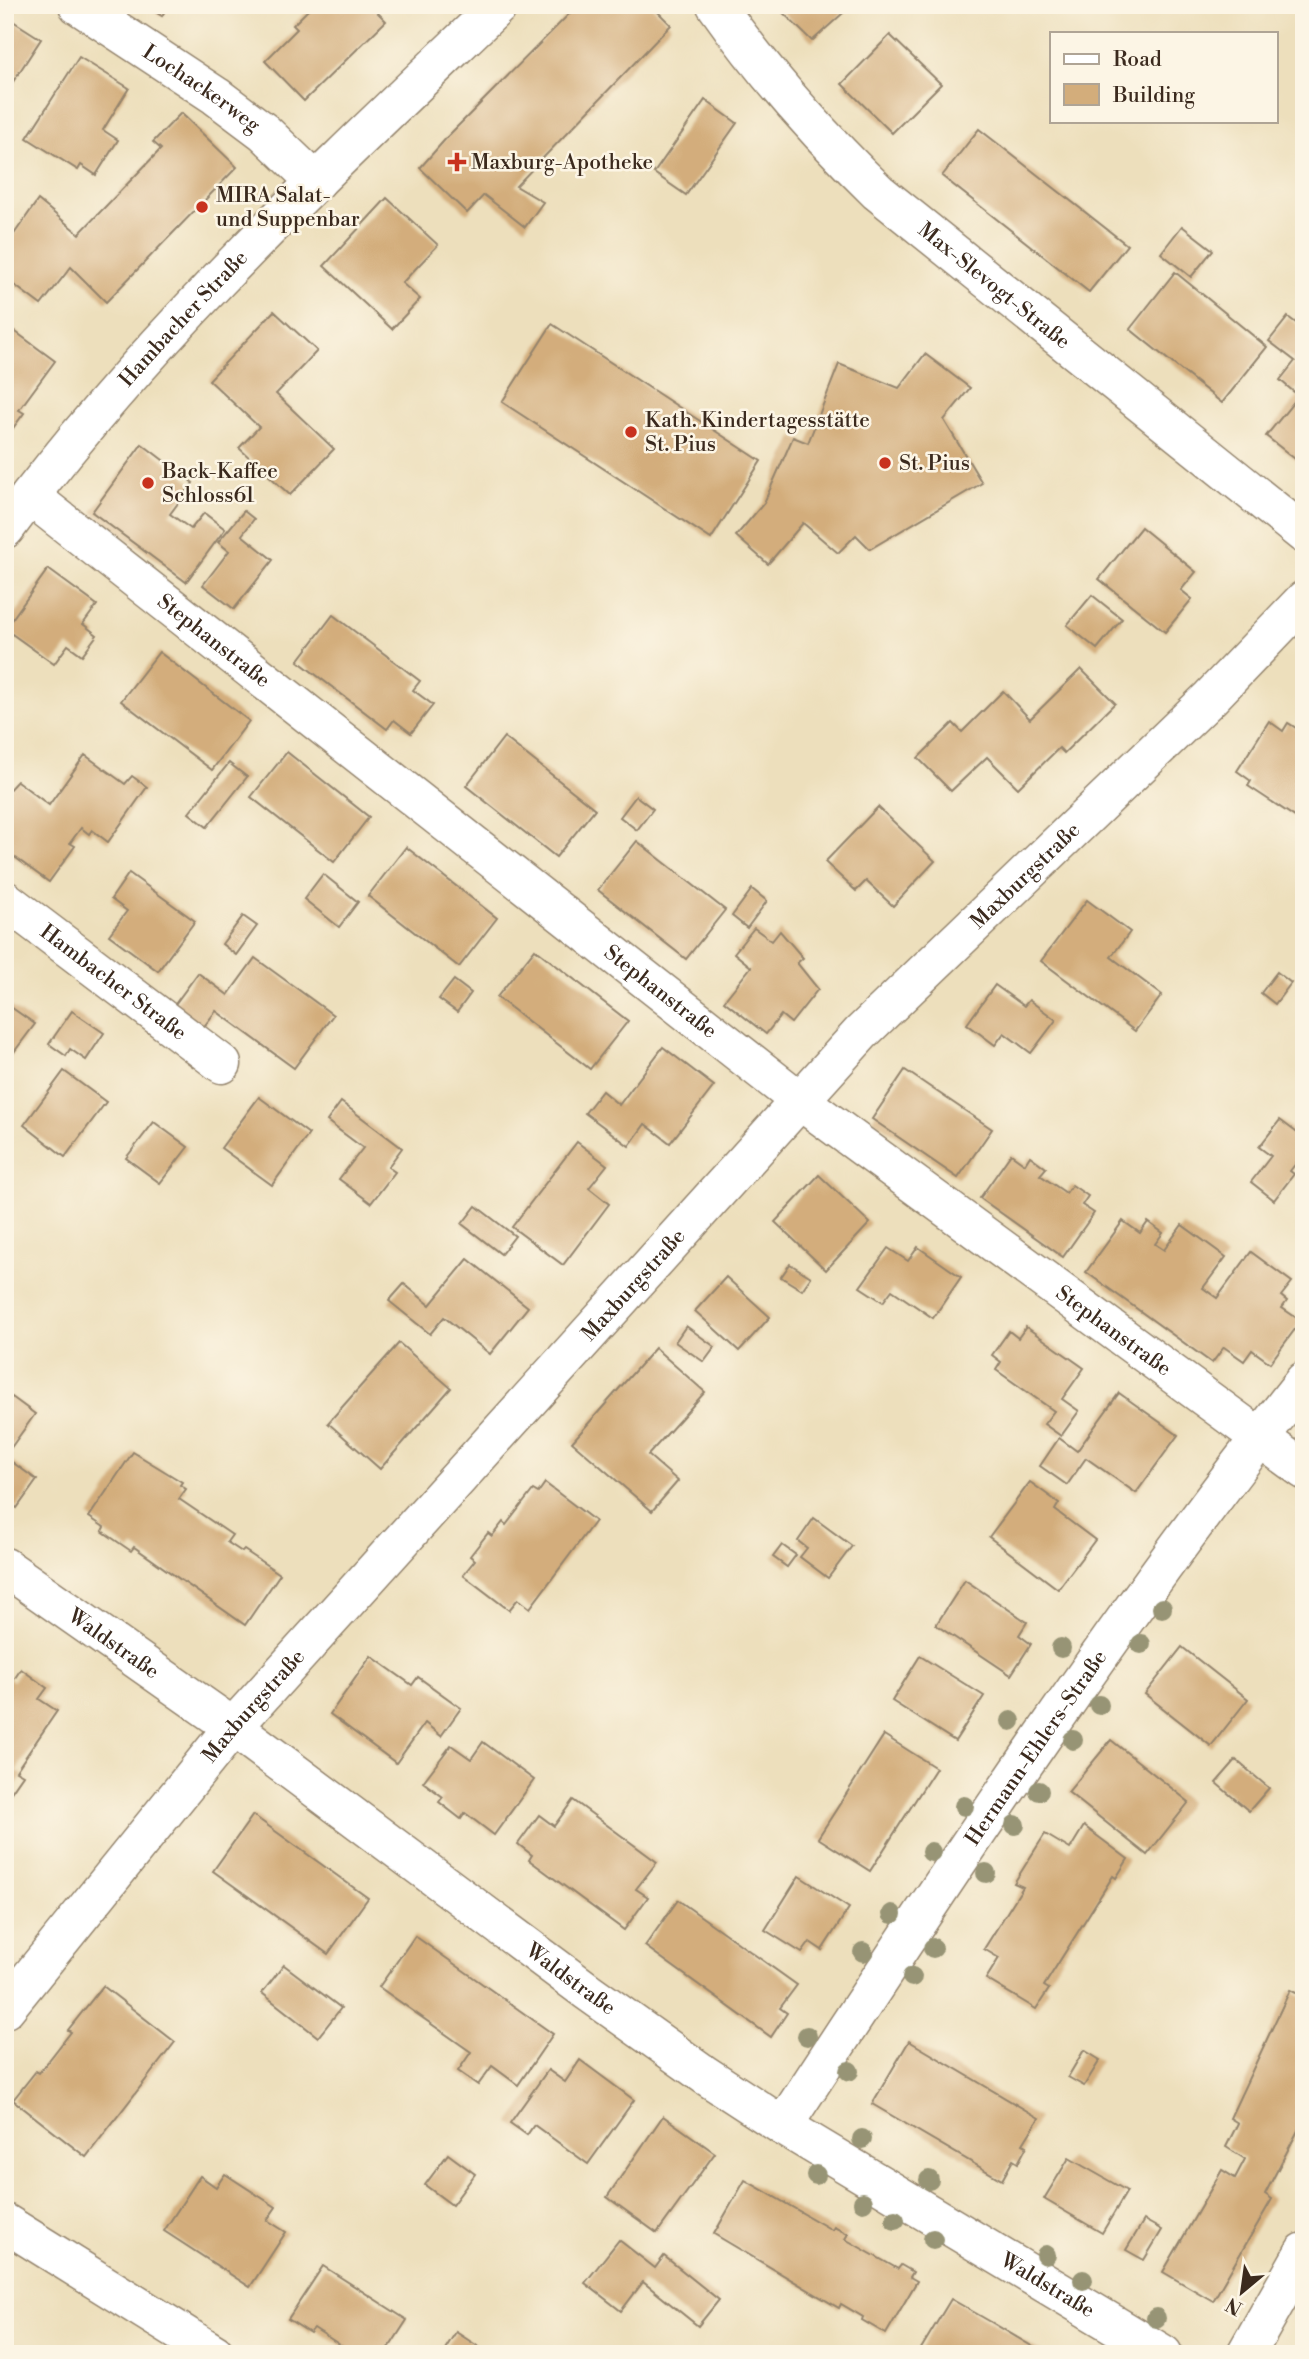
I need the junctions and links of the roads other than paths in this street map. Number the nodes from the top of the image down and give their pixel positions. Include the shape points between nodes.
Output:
1 (78, 5) edge
2 (499, 5) edge
3 (716, 5) edge
4 (316, 182) junction
5 (30, 496) junction
6 (5, 529) edge
7 (1304, 534) edge
8 (1304, 600) edge
9 (5, 900) edge
10 (222, 1064) dead end
11 (799, 1100) junction
12 (1304, 1381) edge
13 (1259, 1437) junction
14 (1304, 1470) edge
15 (5, 1567) edge
16 (233, 1727) junction
17 (5, 2009) edge
18 (783, 2126) junction
19 (5, 2223) edge
20 (1304, 2252) edge
21 (215, 2354) edge
22 (1163, 2354) edge
23 (1246, 2354) edge

1 - 4 street, Lochackerweg via 216,96 264,132
2 - 4 street, Hambacher Straße
3 - 7 street, Max-Slevogt-Straße via 787,97 878,192
4 - 5 street, Hambacher Straße via 153,350
5 - 6 street, Hambacher Straße
5 - 11 street, Stephanstraße
8 - 11 street, Maxburgstraße via 1210,698 860,1033
9 - 10 street, Hambacher Straße
11 - 13 street, Stephanstraße
11 - 16 street, Maxburgstraße
12 - 13 street, Hermann-Ehlers-Straße
13 - 14 street, Stephanstraße
13 - 18 street, Hermann-Ehlers-Straße via 1132,1607
15 - 16 street, Waldstraße
16 - 17 street, Maxburgstraße
16 - 18 street, Waldstraße via 587,1991
18 - 22 street, Waldstraße
19 - 21 street
20 - 23 street

